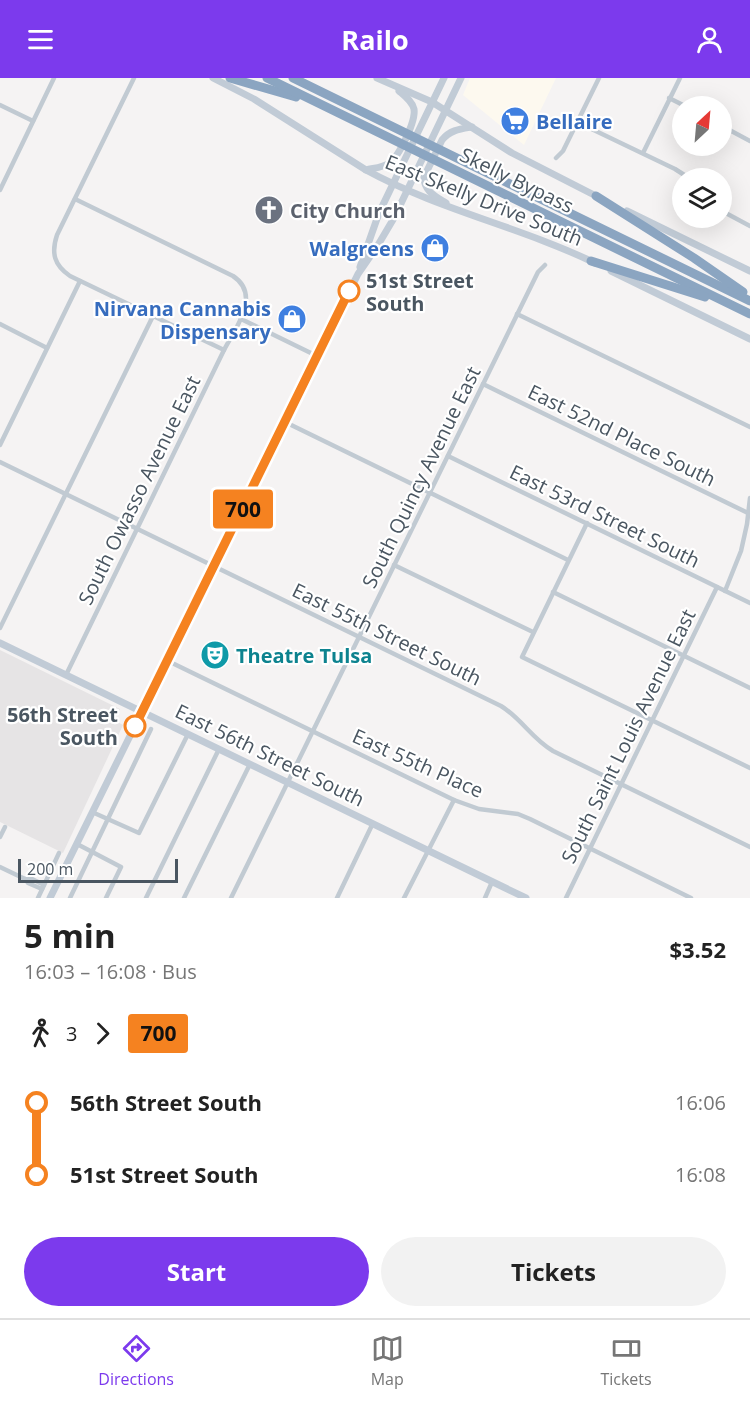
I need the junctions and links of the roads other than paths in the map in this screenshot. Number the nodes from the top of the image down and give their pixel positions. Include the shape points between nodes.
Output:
1 (54, 78) edge
2 (134, 78) edge
3 (213, 78) edge
4 (230, 78) edge
5 (267, 78) edge
6 (293, 78) edge
7 (305, 78) edge
8 (376, 78) edge
9 (444, 78) edge
10 (461, 78) edge
11 (599, 78) edge
12 (680, 78) edge
13 (393, 85) junction
14 (331, 96) junction
15 (669, 98) junction
16 (672, 100) edge
17 (432, 102) junction
18 (318, 103) junction
19 (0, 105) edge
20 (446, 111) junction
21 (33, 121) junction
22 (577, 122) junction
23 (472, 127) junction
24 (732, 131) edge
25 (750, 141) edge
26 (643, 153) junction
27 (556, 158) dead end
28 (673, 168) edge
29 (366, 170) junction
30 (2, 182) edge
31 (392, 184) junction
32 (0, 190) edge
33 (407, 190) junction
34 (596, 196) junction
35 (75, 199) junction
36 (455, 210) junction
37 (732, 216) edge
38 (750, 226) edge
39 (591, 261) junction
40 (545, 265) dead end
41 (750, 271) edge
42 (358, 274) junction
43 (80, 281) junction
44 (750, 299) edge
45 (730, 304) junction
46 (517, 314) junction
47 (750, 314) edge
48 (153, 316) junction
49 (241, 319) junction
50 (0, 324) edge
51 (750, 339) edge
52 (47, 348) junction
53 (224, 350) junction
54 (317, 356) junction
55 (483, 384) junction
56 (285, 422) junction
57 (750, 427) edge
58 (0, 445) edge
59 (448, 456) junction
60 (0, 462) edge
61 (430, 492) junction
62 (66, 494) junction
63 (750, 498) edge
64 (748, 513) junction
65 (587, 523) junction
66 (749, 525) edge
67 (138, 529) junction
68 (568, 561) junction
69 (394, 565) junction
70 (214, 567) junction
71 (717, 587) junction
72 (725, 591) junction
73 (553, 592) junction
74 (750, 603) edge
75 (0, 628) edge
76 (533, 632) junction
77 (358, 637) junction
78 (0, 642) edge
79 (684, 656) junction
80 (168, 661) junction
81 (66, 675) junction
82 (750, 688) edge
83 (142, 712) junction
84 (653, 721) junction
85 (151, 729) dead end
86 (312, 731) junction
87 (188, 734) junction
88 (219, 749) junction
89 (250, 764) junction
90 (750, 768) edge
91 (287, 782) junction
92 (622, 784) junction
93 (454, 800) junction
94 (92, 812) junction
95 (108, 820) junction
96 (374, 824) junction
97 (5, 827) dead end
98 (0, 837) edge
99 (77, 844) junction
100 (750, 847) edge
101 (590, 849) junction
102 (428, 851) junction
103 (93, 852) junction
104 (59, 853) dead end
105 (0, 867) edge
106 (492, 882) junction
107 (43, 887) junction
108 (51, 895) edge
109 (38, 898) edge
110 (70, 898) edge
111 (106, 898) edge
112 (146, 898) edge
113 (184, 898) edge
114 (231, 898) edge
115 (337, 898) edge
116 (405, 898) edge
117 (485, 898) edge
118 (526, 898) edge
119 (566, 898) edge
120 (691, 898) edge

1 - 21 street
2 - 35 street
3 - 29 main road, East Skelly Drive South via 263,104
4 - 18 highway
5 - 18 highway, Skelly Bypass
6 - 14 highway, Skelly Bypass
7 - 14 highway
8 - 13 main road
9 - 17 main road
10 - 20 main road
11 - 22 street
12 - 15 street
13 - 17 main road
13 - 29 main road via 413,105 412,125 393,160
14 - 44 highway, Skelly Bypass
15 - 16 street
15 - 26 street
17 - 20 main road
17 - 31 main road
18 - 45 highway, Skelly Bypass
19 - 21 street
20 - 23 main road
20 - 33 main road
21 - 30 street
22 - 26 street
22 - 27 street
23 - 34 main road
23 - 36 main road via 446,135 424,177 427,190
24 - 25 street
26 - 28 street
29 - 31 main road, East Skelly Drive South
30 - 32 street
31 - 33 main road, East Skelly Drive South
31 - 42 main road via 374,223
33 - 36 main road, East Skelly Drive South
33 - 42 main road via 386,232
34 - 41 main road
34 - 44 highway
35 - 43 street via 53,250 58,266
35 - 49 street via 238,279 247,298
36 - 39 main road, East Skelly Drive South
37 - 38 street
39 - 45 highway
39 - 51 main road, East Skelly Drive South
40 - 46 street, South Quincy Avenue East
42 - 54 main road
43 - 48 street
43 - 52 street
45 - 47 highway, Skelly Bypass
46 - 55 street, South Quincy Avenue East
46 - 57 street
48 - 53 street
48 - 62 street
49 - 53 street, South Owasso Avenue East
49 - 54 street
50 - 52 street
52 - 58 street
53 - 67 street, South Owasso Avenue East
54 - 56 main road
55 - 59 street, South Quincy Avenue East
55 - 64 street, East 52nd Place South
56 - 61 street
56 - 70 main road
59 - 61 street, South Quincy Avenue East
59 - 65 street, East 53rd Street South
60 - 62 street, East 55th Street South
61 - 68 street
61 - 69 street, South Quincy Avenue East
62 - 67 street, East 55th Street South
62 - 75 street
63 - 64 street
64 - 66 street
65 - 68 street
65 - 71 street, East 53rd Street South
66 - 72 street
67 - 70 street, East 55th Street South
67 - 81 street, South Owasso Avenue East
68 - 73 street
69 - 76 street
69 - 77 street, South Quincy Avenue East
70 - 77 street, East 55th Street South
70 - 80 main road
71 - 72 street, East 53rd Street South
71 - 79 street, South Saint Louis Avenue East
72 - 74 street, East 53rd Street South
73 - 76 street
73 - 79 street
76 - 84 street via 522,657
77 - 86 street, South Quincy Avenue East
77 - 92 street, East 55th Street South via 501,706 544,746
78 - 81 main road, East 56th Street South
79 - 82 street
79 - 84 street, South Saint Louis Avenue East
80 - 83 main road
80 - 86 street, East 55th Place
81 - 83 main road, East 56th Street South
83 - 87 main road, East 56th Street South
83 - 94 main road
84 - 90 street
84 - 92 street, South Saint Louis Avenue East
85 - 95 street
86 - 91 street, South Quincy Avenue East
86 - 93 street, East 55th Place
87 - 88 main road, East 56th Street South
87 - 95 street via 139,833
88 - 89 main road, East 56th Street South
88 - 112 street
89 - 91 main road, East 56th Street South
89 - 113 street
91 - 96 main road, East 56th Street South
91 - 114 street, South Quincy Avenue East
92 - 100 street, East 55th Street South
92 - 101 street, South Saint Louis Avenue East
93 - 101 street, East 55th Place via 479,809 518,814
93 - 102 street
94 - 95 street
94 - 99 main road
95 - 103 street
96 - 102 main road, East 56th Street South
96 - 115 street
97 - 98 street
99 - 103 street
99 - 108 main road
101 - 119 street, South Saint Louis Avenue East
101 - 120 street, East 55th Place
102 - 106 main road, East 56th Street South
102 - 116 street
103 - 110 street
103 - 111 street via 121,867
104 - 107 street
105 - 107 street
106 - 117 street
106 - 118 main road, East 56th Street South
107 - 108 street
107 - 109 street

